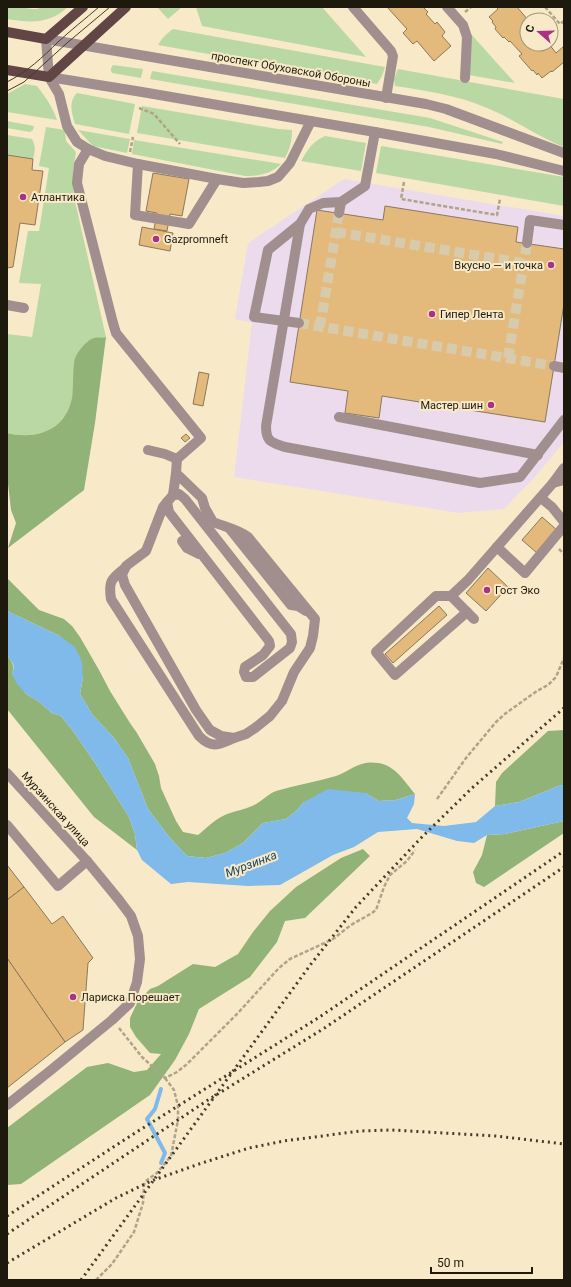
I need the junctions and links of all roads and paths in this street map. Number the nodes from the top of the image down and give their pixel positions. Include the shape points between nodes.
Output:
1 (83, 7) edge
2 (126, 7) edge
3 (352, 7) edge
4 (447, 7) edge
5 (545, 7) edge
6 (564, 21) edge
7 (7, 32) edge
8 (46, 39) junction
9 (83, 46) junction
10 (7, 70) edge
11 (49, 77) junction
12 (465, 78) dead end
13 (386, 98) junction
14 (139, 108) dead end
15 (311, 121) junction
16 (375, 132) junction
17 (180, 144) dead end
18 (88, 149) junction
19 (564, 153) edge
20 (138, 164) junction
21 (564, 171) edge
22 (217, 179) junction
23 (404, 182) dead end
24 (500, 199) dead end
25 (341, 202) junction
26 (339, 213) tunnel mouth
27 (300, 224) junction
28 (564, 225) edge
29 (527, 243) tunnel mouth
30 (7, 305) edge
31 (24, 308) dead end
32 (284, 321) junction
33 (299, 323) tunnel mouth
34 (339, 417) dead end
35 (564, 420) edge
36 (148, 450) dead end
37 (538, 455) junction
38 (177, 459) junction
39 (564, 468) edge
40 (176, 473) junction
41 (564, 480) edge
42 (553, 483) junction
43 (170, 498) junction
44 (541, 498) junction
45 (564, 522) edge
46 (564, 526) edge
47 (182, 541) dead end
48 (497, 547) junction
49 (562, 551) dead end
50 (202, 554) junction
51 (564, 554) edge
52 (126, 566) junction
53 (451, 596) junction
54 (564, 658) edge
55 (234, 738) junction
56 (7, 773) edge
57 (438, 799) dead end
58 (7, 825) edge
59 (415, 850) dead end
60 (87, 862) junction
61 (112, 1020) junction
62 (165, 1078) junction
63 (7, 1105) edge
64 (96, 1280) edge

1 - 8 main road
2 - 9 main road
3 - 13 street via 393,56
4 - 12 street via 463,26 467,37
5 - 6 path via 560,24
7 - 8 main road, проспект Обуховской Обороны
8 - 9 street, проспект Обуховской Обороны
8 - 11 street
9 - 11 main road
9 - 13 street, проспект Обуховской Обороны
10 - 11 main road
11 - 15 street
11 - 18 street via 59,94 67,126 77,142
13 - 19 street, проспект Обуховской Обороны via 446,109
14 - 17 path via 154,114
15 - 16 street
15 - 22 street via 290,163 278,177 268,181 243,183
16 - 21 street via 496,154
16 - 25 street via 365,186
18 - 20 street
18 - 38 street via 79,164 77,182 112,323 116,333 201,438
20 - 22 street
20 - 22 street via 135,215 189,224
23 - 24 path via 401,199 497,215
25 - 26 street
25 - 27 street via 323,203 309,209
27 - 32 street
27 - 32 street via 268,250 254,318
28 - 29 street via 530,220
30 - 31 street
32 - 33 street
32 - 37 street via 266,426 266,436 270,441 285,447 480,483 520,477
34 - 37 street
35 - 37 street
36 - 38 street
38 - 40 street
39 - 42 street
40 - 43 street
40 - 55 street via 202,498 213,522 241,531 248,537 314,619 310,648 294,672 282,701 270,716 255,728
41 - 42 street
42 - 44 street
43 - 50 street via 169,512
43 - 50 street via 179,494 185,498 291,634 290,648 253,677 246,677 245,667 263,655 270,646 269,642
43 - 52 street via 163,507 146,551
44 - 45 street
44 - 48 street
46 - 48 street via 525,573
47 - 50 street via 187,548
48 - 53 street
49 - 51 path
52 - 55 street via 122,575 125,585 196,710 210,730 221,736
52 - 55 street via 111,580 111,599 205,743 218,745
53 - 53 street via 471,616 395,675 376,652 436,596
54 - 57 path via 556,677 548,685 496,722 466,758
56 - 60 street, Мурзинская улица
58 - 60 street via 58,886
59 - 62 path via 407,862 390,876 376,910 332,939 290,959 186,1065
60 - 61 street, Мурзинская улица via 120,900 131,916 138,936 140,959 137,982 130,1003
61 - 62 path via 142,1057
61 - 63 street, Мурзинская улица
62 - 64 path via 174,1090 178,1106 171,1156 144,1184 143,1203 134,1232 112,1264

